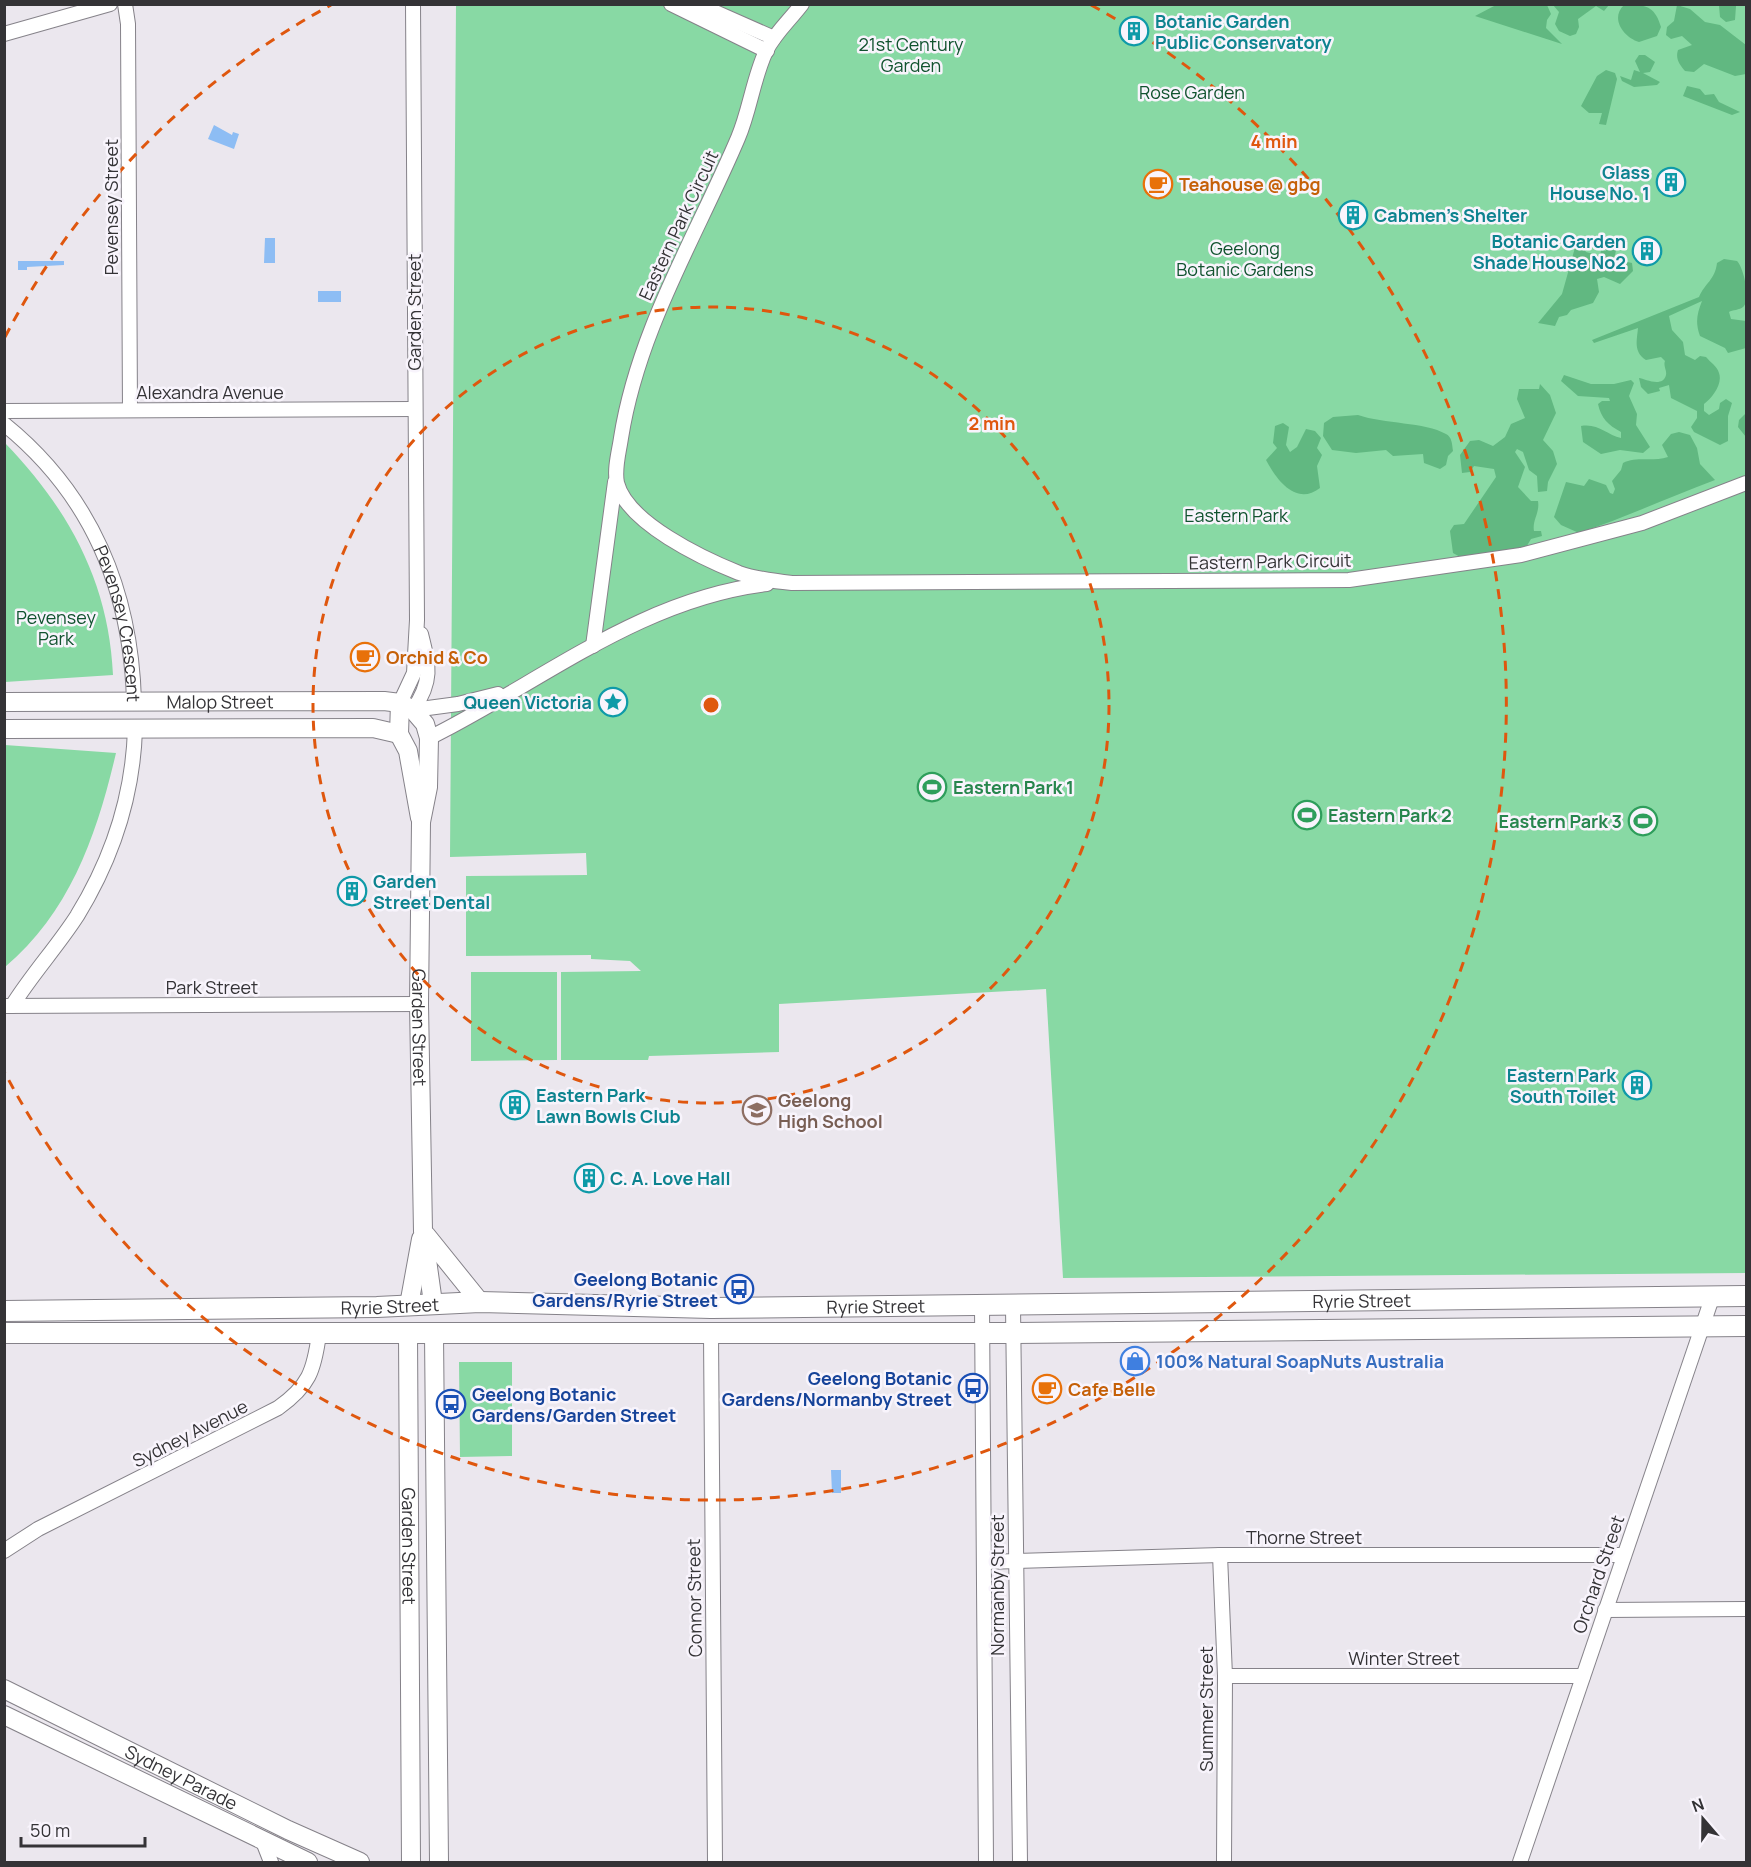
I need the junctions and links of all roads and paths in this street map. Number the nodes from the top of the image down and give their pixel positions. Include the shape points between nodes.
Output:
1 (110, 4) edge
2 (125, 4) edge
3 (413, 4) edge
4 (671, 4) edge
5 (697, 4) edge
6 (802, 4) edge
7 (4, 33) edge
8 (774, 38) junction
9 (767, 51) junction
10 (415, 409) junction
11 (130, 410) junction
12 (4, 411) edge
13 (4, 424) edge
14 (616, 474) junction
15 (1746, 483) edge
16 (781, 582) junction
17 (593, 646) junction
18 (512, 690) junction
19 (252, 700) junction
20 (134, 701) junction
21 (4, 702) edge
22 (406, 707) junction
23 (252, 728) junction
24 (4, 729) edge
25 (135, 729) junction
26 (399, 734) junction
27 (429, 738) junction
28 (421, 822) junction
29 (419, 1004) junction
30 (8, 1006) edge
31 (423, 1231) junction
32 (1746, 1296) edge
33 (1712, 1298) junction
34 (480, 1302) junction
35 (434, 1303) junction
36 (409, 1305) junction
37 (982, 1307) junction
38 (1013, 1307) junction
39 (711, 1308) junction
40 (4, 1311) edge
41 (1703, 1326) junction
42 (1746, 1326) edge
43 (4, 1333) edge
44 (982, 1333) junction
45 (1014, 1333) junction
46 (319, 1334) junction
47 (408, 1334) junction
48 (434, 1334) junction
49 (711, 1334) junction
50 (408, 1464) junction
51 (436, 1464) junction
52 (38, 1529) junction
53 (4, 1540) edge
54 (4, 1551) edge
55 (1220, 1555) junction
56 (1624, 1555) junction
57 (1015, 1561) junction
58 (984, 1562) junction
59 (1746, 1609) edge
60 (1605, 1610) junction
61 (410, 1623) junction
62 (437, 1623) junction
63 (1225, 1676) junction
64 (1583, 1676) junction
65 (4, 1689) edge
66 (4, 1715) edge
67 (411, 1830) junction
68 (439, 1830) junction
69 (262, 1839) junction
70 (271, 1863) edge
71 (308, 1863) edge
72 (360, 1863) edge
73 (411, 1863) edge
74 (440, 1863) edge
75 (715, 1863) edge
76 (986, 1863) edge
77 (1020, 1863) edge
78 (1224, 1863) edge
79 (1520, 1863) edge

1 - 7 street
2 - 11 street, Pevensey Street
3 - 10 street, Garden Street
4 - 9 street
5 - 8 street
6 - 8 street, Eastern Park Circuit
8 - 9 street, Eastern Park Circuit
9 - 14 street, Eastern Park Circuit via 745,122 650,333 627,405
10 - 11 street, Alexandra Avenue
10 - 22 street, Garden Street via 417,620 414,673
11 - 12 street, Alexandra Avenue
13 - 20 street, Pevensey Crescent via 59,481 103,553 128,629
14 - 16 street, Eastern Park Circuit via 629,503 670,539 739,573
14 - 17 street, Eastern Park Circuit
15 - 16 street, Eastern Park Circuit via 1642,523 1521,555 1349,580
16 - 17 street, Eastern Park Circuit via 721,590 689,600
17 - 18 street, Eastern Park Circuit
18 - 22 street, Eastern Park Circuit via 458,704
18 - 27 street, Eastern Park Circuit
19 - 20 street, Malop Street
19 - 22 street, Malop Street
19 - 23 street
20 - 21 street, Malop Street
20 - 25 street, Pevensey Crescent
22 - 26 street, Garden Street
22 - 27 street, Garden Street via 425,724
23 - 25 street, Malop Street
23 - 26 street, Malop Street via 373,728
24 - 25 street, Malop Street
25 - 30 street, Pevensey Crescent via 129,791 101,872 76,916
26 - 28 street, Garden Street via 408,751
27 - 28 street, Garden Street via 428,787
28 - 29 street, Garden Street
29 - 30 street, Park Street
29 - 31 street, Garden Street
31 - 34 street
31 - 35 street, Garden Street
31 - 36 street, Garden Street
32 - 33 main road, Ryrie Street
33 - 38 main road, Ryrie Street via 1221,1301
33 - 41 street, Orchard Street
34 - 35 main road, Ryrie Street
34 - 39 main road, Ryrie Street
35 - 36 main road, Ryrie Street
35 - 48 main road, Garden Street
36 - 40 main road, Ryrie Street
36 - 47 main road, Garden Street
37 - 38 main road, Ryrie Street
37 - 39 main road, Ryrie Street
37 - 44 street, Normanby Street
38 - 45 street, Normanby Street
39 - 49 main road
41 - 42 main road, Ryrie Street
41 - 45 main road, Ryrie Street
41 - 56 street, Orchard Street
43 - 46 main road, Ryrie Street
44 - 45 main road, Ryrie Street
44 - 49 main road, Ryrie Street
44 - 58 street, Normanby Street
45 - 57 street, Normanby Street
46 - 47 main road, Ryrie Street
46 - 52 street, Sydney Avenue via 308,1379 286,1403
47 - 48 main road, Ryrie Street
47 - 50 street, Garden Street
48 - 49 main road, Ryrie Street
48 - 51 street, Garden Street
49 - 75 street, Connor Street
50 - 51 street
50 - 61 street, Garden Street
51 - 62 street, Garden Street
52 - 53 street, Sydney Avenue
52 - 54 street, Sydney Avenue
55 - 56 street, Thorne Street
55 - 57 street, Thorne Street
55 - 63 street, Summer Street
56 - 60 street, Orchard Street
57 - 58 street, Thorne Street
57 - 77 street, Normanby Street
58 - 76 street, Normanby Street
59 - 60 street
60 - 64 street, Orchard Street
61 - 62 street
61 - 67 street, Garden Street
62 - 68 street, Garden Street
63 - 64 street, Winter Street
63 - 78 street, Summer Street
64 - 79 street, Orchard Street
65 - 72 street, Sydney Parade
66 - 69 street, Sydney Parade
67 - 68 street
67 - 73 street, Garden Street
68 - 74 street, Garden Street
69 - 70 street
69 - 71 street, Sydney Parade

